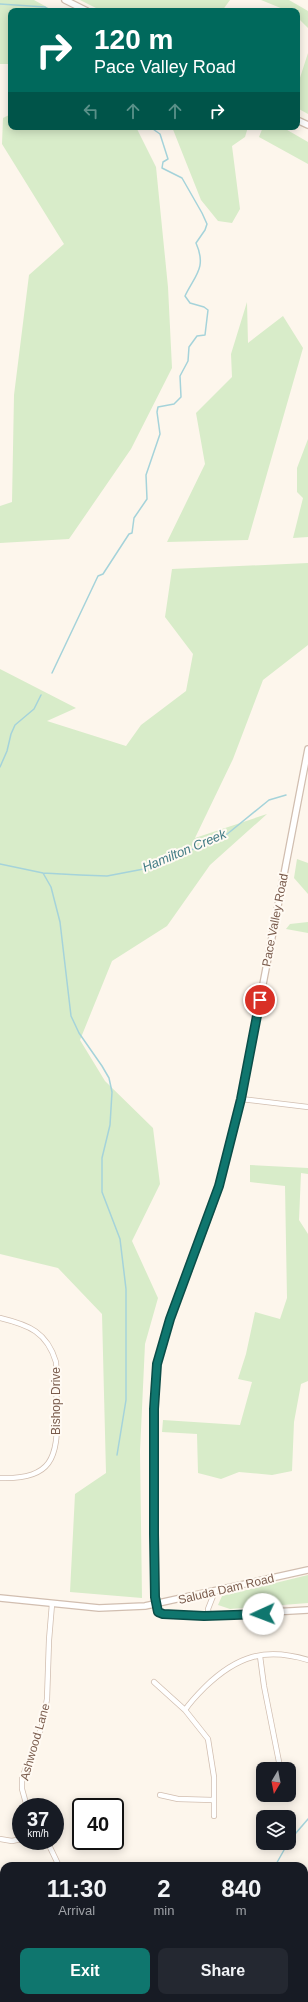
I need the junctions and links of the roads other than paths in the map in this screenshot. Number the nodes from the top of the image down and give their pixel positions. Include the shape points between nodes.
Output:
1 (65, 0) edge
2 (81, 8) edge
3 (308, 749) edge
4 (241, 1099) junction
5 (308, 1107) edge
6 (0, 1318) edge
7 (0, 1478) edge
8 (308, 1570) edge
9 (215, 1591) junction
10 (0, 1598) edge
11 (52, 1604) junction
12 (156, 1604) junction
13 (308, 1610) edge
14 (209, 1616) junction
15 (260, 1656) junction
16 (308, 1660) edge
17 (154, 1682) dead end
18 (185, 1710) junction
19 (279, 1762) edge
20 (160, 1795) dead end
21 (24, 1798) edge
22 (214, 1800) junction
23 (214, 1816) dead end
24 (0, 1839) edge
25 (12, 1841) edge
26 (51, 1850) edge
27 (57, 1862) edge

1 - 2 street
3 - 4 street, Pace Valley Road
4 - 5 street
4 - 12 street, Pace Valley Road via 219,1186 170,1319 157,1364 154,1409
6 - 7 street, Bishop Drive via 24,1324 38,1332 53,1351 56,1362 57,1438 54,1452 44,1467 20,1479
8 - 9 street, Saluda Dam Road
9 - 12 street, Saluda Dam Road
9 - 14 street via 208,1609
10 - 11 street, Saluda Dam Road
11 - 12 street, Saluda Dam Road via 117,1608
11 - 21 street, Ashwood Lane via 47,1699 42,1726 22,1778
12 - 14 street via 158,1612 163,1614
13 - 14 street
15 - 16 street via 288,1654
15 - 18 street via 227,1667
15 - 19 street
17 - 18 street
18 - 22 street via 208,1738 214,1777
20 - 22 street via 178,1799
22 - 23 street
24 - 25 street
26 - 27 street

